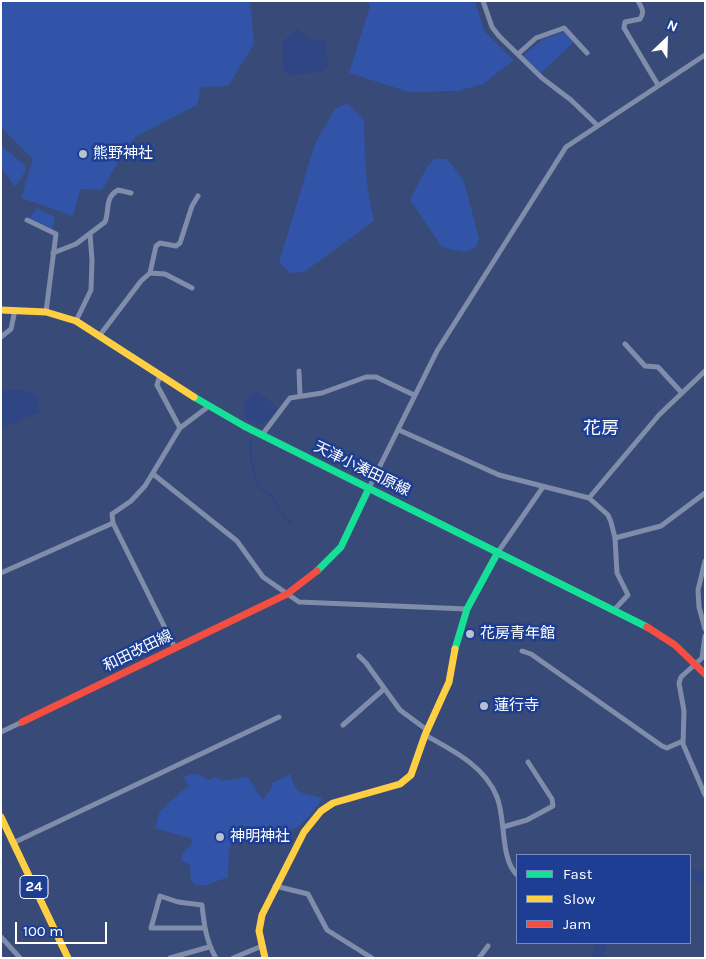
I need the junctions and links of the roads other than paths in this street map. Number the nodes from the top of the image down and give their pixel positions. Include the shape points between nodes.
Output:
1 (482, 1) edge
2 (638, 1) edge
3 (587, 53) dead end
4 (518, 54) junction
5 (705, 55) edge
6 (658, 85) junction
7 (597, 124) junction
8 (131, 193) dead end
9 (198, 196) dead end
10 (27, 220) dead end
11 (90, 234) junction
12 (53, 253) junction
13 (150, 273) junction
14 (192, 288) dead end
15 (1, 310) edge
16 (16, 310) junction
17 (46, 312) junction
18 (76, 321) junction
19 (100, 335) junction
20 (1, 337) edge
21 (625, 344) dead end
22 (299, 371) dead end
23 (705, 371) edge
24 (160, 375) junction
25 (682, 393) junction
26 (414, 395) junction
27 (300, 396) junction
28 (209, 406) junction
29 (180, 428) junction
30 (399, 430) junction
31 (262, 435) junction
32 (153, 474) junction
33 (544, 487) junction
34 (369, 488) junction
35 (705, 493) edge
36 (589, 498) junction
37 (113, 523) junction
38 (615, 538) junction
39 (498, 552) junction
40 (705, 561) edge
41 (1, 573) edge
42 (287, 594) junction
43 (467, 608) junction
44 (614, 610) junction
45 (705, 629) edge
46 (705, 636) edge
47 (174, 648) junction
48 (522, 651) dead end
49 (359, 656) dead end
50 (696, 664) junction
51 (705, 674) edge
52 (384, 689) junction
53 (279, 717) dead end
54 (22, 722) joint
55 (343, 725) dead end
56 (1, 732) edge
57 (426, 732) junction
58 (683, 741) junction
59 (528, 762) dead end
60 (705, 795) edge
61 (1, 817) edge
62 (503, 826) junction
63 (13, 842) junction
64 (516, 874) edge
65 (275, 886) junction
66 (204, 928) junction
67 (1, 936) edge
68 (262, 946) junction
69 (488, 946) dead end
70 (209, 947) junction
71 (20, 958) edge
72 (68, 958) edge
73 (170, 958) edge
74 (216, 958) edge
75 (233, 958) edge
76 (265, 958) edge
77 (372, 958) edge
78 (480, 958) edge

1 - 4 street via 492,27
2 - 6 street via 643,9 642,16 625,22 624,28
3 - 4 street via 564,28 536,38
4 - 7 street
5 - 6 street
6 - 7 street
7 - 26 street via 566,147 437,351
8 - 11 street via 118,190 112,193 108,198 105,222
9 - 13 street via 180,243 156,246
10 - 12 street via 56,234
11 - 12 street
11 - 18 street via 91,290
12 - 17 street
13 - 14 street via 165,274
13 - 19 street
15 - 16 main road, 天津小湊田原線
16 - 17 main road, 天津小湊田原線
16 - 20 street via 11,329
17 - 18 main road, 天津小湊田原線
18 - 19 main road, 天津小湊田原線
19 - 24 main road, 天津小湊田原線
21 - 25 street via 645,366 658,367
22 - 27 street
23 - 25 street
24 - 28 main road, 天津小湊田原線
24 - 29 street via 157,385
25 - 36 street via 659,415
26 - 27 street via 376,377 366,377 322,393
26 - 30 street
27 - 31 street via 290,398
28 - 29 street
28 - 31 main road, 天津小湊田原線
29 - 32 street
30 - 33 street via 498,475
30 - 34 street
31 - 34 main road, 天津小湊田原線
32 - 37 street via 131,502 112,514
32 - 42 street via 237,541 263,576
33 - 36 street
33 - 39 street
34 - 39 main road, 天津小湊田原線
34 - 42 main road, 和田改田線 via 341,547 323,567
35 - 38 street via 661,526
36 - 38 street via 608,515
37 - 41 street
37 - 47 street
38 - 44 street via 617,574 628,595
39 - 43 main road
39 - 44 main road, 天津小湊田原線
40 - 45 street via 698,590
42 - 43 street via 300,602
42 - 47 main road, 和田改田線
43 - 57 main road via 456,642 452,672
44 - 50 main road, 天津小湊田原線 via 663,636
46 - 50 street via 704,652
47 - 54 main road, 和田改田線
48 - 58 street via 531,654 662,746 667,748
49 - 52 street
50 - 51 main road, 天津小湊田原線
50 - 58 street via 681,677 679,683 684,711
52 - 55 street
52 - 57 street via 400,710
53 - 63 street
54 - 56 street, 和田改田線
57 - 62 street via 484,775 497,796
57 - 65 main road via 409,778 400,784 336,801 322,811 304,832
58 - 60 street
59 - 62 street via 554,806 527,820
61 - 63 main road, 24
62 - 64 street via 508,863
63 - 72 main road, 24
65 - 68 main road via 261,918
65 - 77 street via 308,894 327,930
66 - 66 street via 150,928 160,896 202,905
66 - 70 street
67 - 71 street
68 - 75 street
68 - 76 main road
69 - 78 street
70 - 73 street
70 - 74 street

